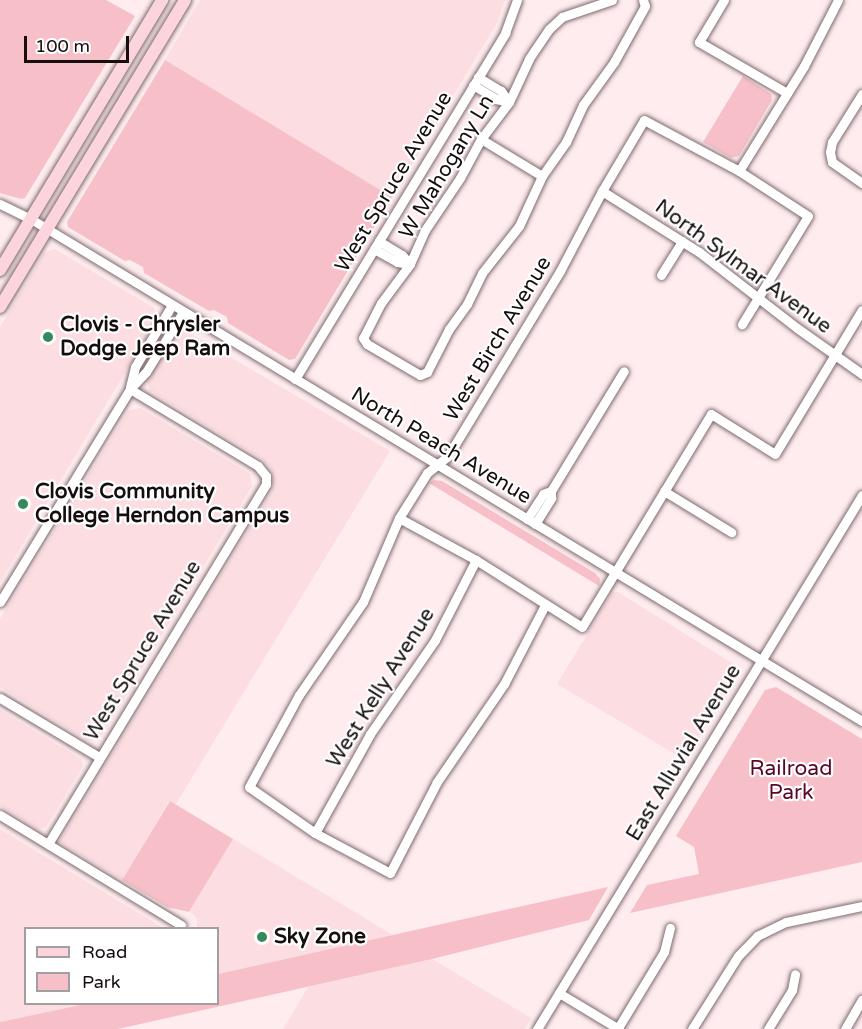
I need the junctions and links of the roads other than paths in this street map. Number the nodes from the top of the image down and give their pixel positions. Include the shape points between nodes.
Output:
1 (162, 0) edge
2 (184, 0) edge
3 (517, 0) edge
4 (612, 0) edge
5 (643, 0) edge
6 (724, 0) edge
7 (838, 0) edge
8 (476, 81) junction
9 (787, 93) junction
10 (862, 94) edge
11 (508, 102) junction
12 (481, 139) junction
13 (738, 171) junction
14 (542, 176) junction
15 (862, 183) edge
16 (602, 191) junction
17 (0, 204) edge
18 (31, 219) junction
19 (47, 229) junction
20 (682, 240) junction
21 (376, 245) junction
22 (410, 264) junction
23 (0, 270) edge
24 (661, 275) dead end
25 (759, 297) junction
26 (172, 305) junction
27 (0, 306) edge
28 (862, 310) edge
29 (183, 312) junction
30 (742, 324) dead end
31 (834, 356) junction
32 (624, 371) dead end
33 (862, 374) edge
34 (295, 379) junction
35 (130, 389) junction
36 (437, 465) junction
37 (664, 491) junction
38 (862, 495) edge
39 (399, 518) junction
40 (531, 522) junction
41 (731, 532) dead end
42 (476, 560) junction
43 (615, 573) junction
44 (0, 602) edge
45 (545, 605) junction
46 (762, 660) junction
47 (0, 698) edge
48 (862, 721) edge
49 (99, 757) junction
50 (0, 815) edge
51 (315, 833) junction
52 (48, 844) junction
53 (862, 906) edge
54 (181, 925) dead end
55 (670, 928) dead end
56 (795, 974) dead end
57 (559, 993) junction
58 (862, 1000) edge
59 (537, 1029) edge
60 (618, 1029) edge
61 (692, 1029) edge
62 (768, 1029) edge
63 (845, 1029) edge

1 - 18 main road
2 - 19 main road
3 - 8 street, West Spruce Avenue via 505,33
4 - 11 street, W Mahogany Ln via 562,17 549,29
5 - 14 street via 645,6 614,62 583,105 566,142
6 - 9 street via 699,42
7 - 9 street
8 - 11 street via 496,99
8 - 21 street, West Spruce Avenue
9 - 13 street
10 - 15 street via 832,142 830,152 832,162
11 - 12 street, W Mahogany Ln
12 - 14 street
12 - 22 street, W Mahogany Ln via 425,230
13 - 16 street, West Birch Avenue via 644,120
13 - 25 street via 808,216
14 - 22 street, W Mahogany Ln via 519,226 482,273 427,372 420,375 363,338 381,303
16 - 20 street, North Sylmar Avenue
16 - 36 street, West Birch Avenue via 560,271 448,456
17 - 18 street, North Peach Avenue
18 - 19 street, North Peach Avenue
18 - 23 main road
19 - 26 street, North Peach Avenue
19 - 27 main road
20 - 24 street
20 - 25 street, North Sylmar Avenue
21 - 22 street via 397,262
21 - 34 street, West Spruce Avenue
25 - 30 street
25 - 31 street, North Sylmar Avenue
26 - 29 street, North Peach Avenue
26 - 35 street via 135,367
28 - 31 street
29 - 34 street, North Peach Avenue
29 - 35 street via 146,372
31 - 33 street, North Sylmar Avenue
31 - 37 street via 775,454 711,414
32 - 40 street via 551,491 543,494
34 - 36 street, North Peach Avenue
35 - 44 street
35 - 49 street, West Spruce Avenue via 258,466 266,476 265,487
36 - 39 street, West Birch Avenue via 427,473
36 - 40 street, North Peach Avenue
37 - 41 street
37 - 43 street
38 - 46 street, East Alluvial Avenue
39 - 42 street
39 - 51 street, West Birch Avenue via 363,602 299,695 249,787
40 - 43 street, North Peach Avenue
42 - 45 street
42 - 51 street, West Kelly Avenue via 435,640 370,734
43 - 45 street via 582,627
43 - 46 street, North Peach Avenue
45 - 51 street via 504,684 437,782 390,873
46 - 48 street, North Peach Avenue
46 - 57 street, East Alluvial Avenue
47 - 49 street
49 - 52 street, West Spruce Avenue
50 - 52 street
52 - 54 street
53 - 61 street via 786,922 757,936 729,968
55 - 60 street via 664,952
56 - 62 street via 792,990
57 - 59 street, East Alluvial Avenue
57 - 60 street
58 - 63 street

